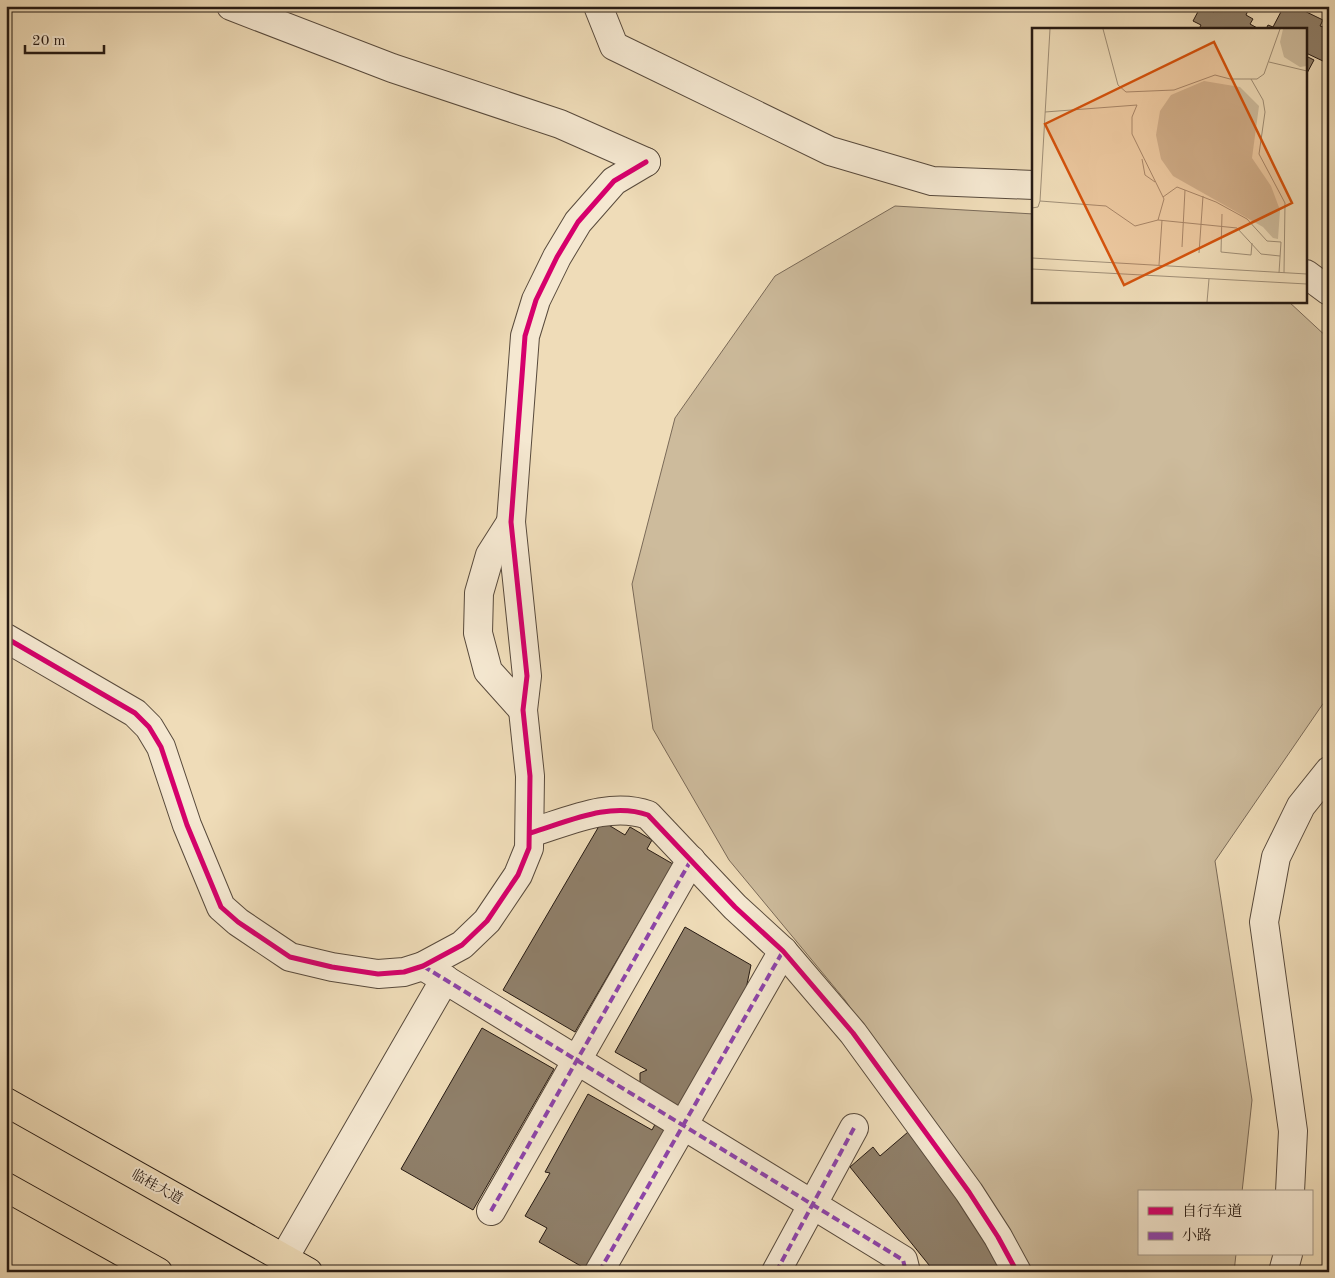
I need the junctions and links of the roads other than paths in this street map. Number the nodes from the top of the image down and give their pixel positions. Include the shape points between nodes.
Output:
1 (231, 6) edge
2 (598, 6) edge
3 (1032, 185) edge
4 (1308, 275) edge
5 (1329, 291) edge
6 (511, 522) junction
7 (6, 638) edge
8 (523, 710) junction
9 (1329, 771) edge
10 (530, 833) junction
11 (691, 860) junction
12 (783, 951) junction
13 (434, 973) junction
14 (6, 1102) edge
15 (854, 1128) dead end
16 (6, 1187) edge
17 (1290, 1190) edge
18 (813, 1205) junction
19 (491, 1212) dead end
20 (1287, 1256) edge
21 (284, 1258) junction
22 (158, 1272) edge
23 (308, 1272) edge
24 (599, 1272) edge
25 (776, 1272) edge
26 (906, 1272) edge
27 (1017, 1272) edge
28 (1283, 1272) edge

1 - 6 street via 392,68 560,124 646,162 614,181 578,222 536,300 525,336
2 - 3 street via 614,46 830,152 932,181
4 - 5 street
6 - 8 street via 527,676
6 - 8 street via 490,555 479,593 478,633 488,671
7 - 13 street via 135,713 148,726 161,747 187,825 221,907 238,922 290,956 332,967 378,974
8 - 10 street via 530,776
9 - 17 street via 1301,806 1276,857 1264,922 1293,1131
10 - 11 street via 604,811 629,810 648,815
10 - 13 street via 529,848 518,875 487,921
11 - 12 street
11 - 19 street
12 - 24 street
12 - 27 street via 853,1033 969,1192
13 - 18 street
13 - 21 street
14 - 21 main road, 临桂大道
15 - 18 street
16 - 22 main road
18 - 25 street
18 - 26 street via 903,1260
20 - 28 street
21 - 23 main road, 临桂大道

